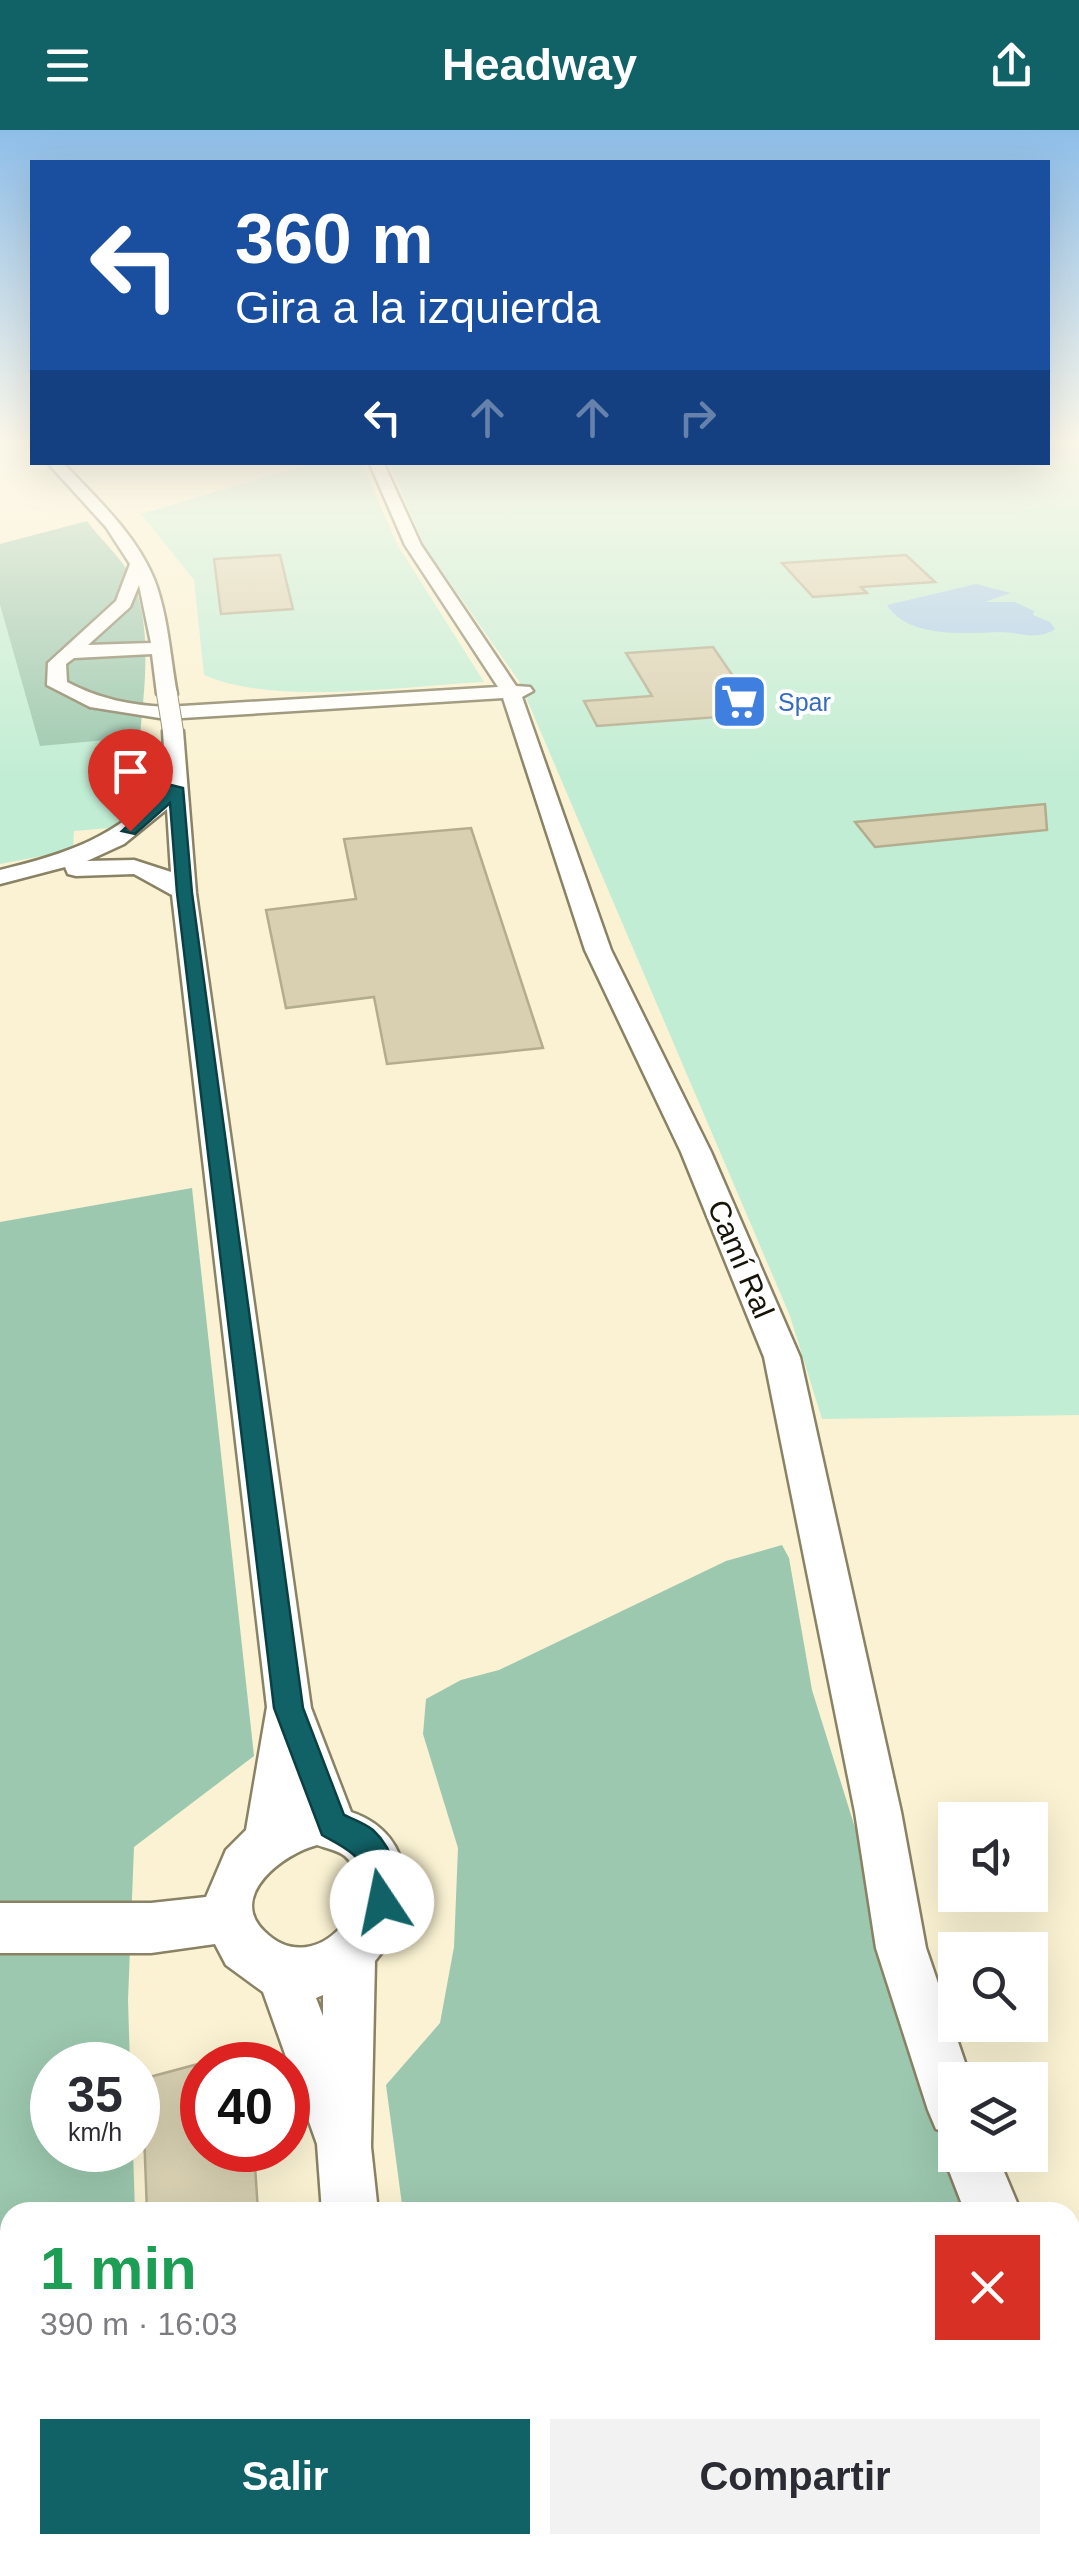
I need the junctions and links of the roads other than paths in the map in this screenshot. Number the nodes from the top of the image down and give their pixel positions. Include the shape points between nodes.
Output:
1 (129, 553) edge
2 (418, 553) edge
3 (138, 564) junction
4 (160, 649) junction
5 (68, 653) junction
6 (517, 692) junction
7 (176, 788) junction
8 (108, 846) junction
9 (155, 850) junction
10 (0, 877) edge
11 (184, 893) junction
12 (288, 1708) junction
13 (333, 1824) junction
14 (268, 1838) junction
15 (231, 1918) junction
16 (0, 1928) edge
17 (350, 1956) junction
18 (280, 1972) junction
19 (939, 2062) edge
20 (344, 2147) junction
21 (977, 2172) edge
22 (349, 2202) edge
23 (988, 2202) edge

1 - 3 street
2 - 6 street, Camí Ral
3 - 4 street
3 - 5 street via 124,603
4 - 5 street
4 - 7 street, bridge
5 - 6 street via 57,663 57,685 118,710
6 - 19 street, Camí Ral via 598,950 696,1152 782,1357 901,1948
7 - 8 street
7 - 9 street
8 - 9 street
8 - 10 street
9 - 10 street
9 - 11 street
9 - 11 street via 164,875
11 - 12 street
12 - 13 street
12 - 14 street
13 - 14 street via 300,1824
13 - 17 street via 362,1840 382,1879 374,1926
14 - 15 street via 238,1873
15 - 16 street via 150,1928
15 - 18 street via 256,1961
17 - 18 street via 311,1973
17 - 20 street
18 - 20 street
20 - 22 street
21 - 23 street

